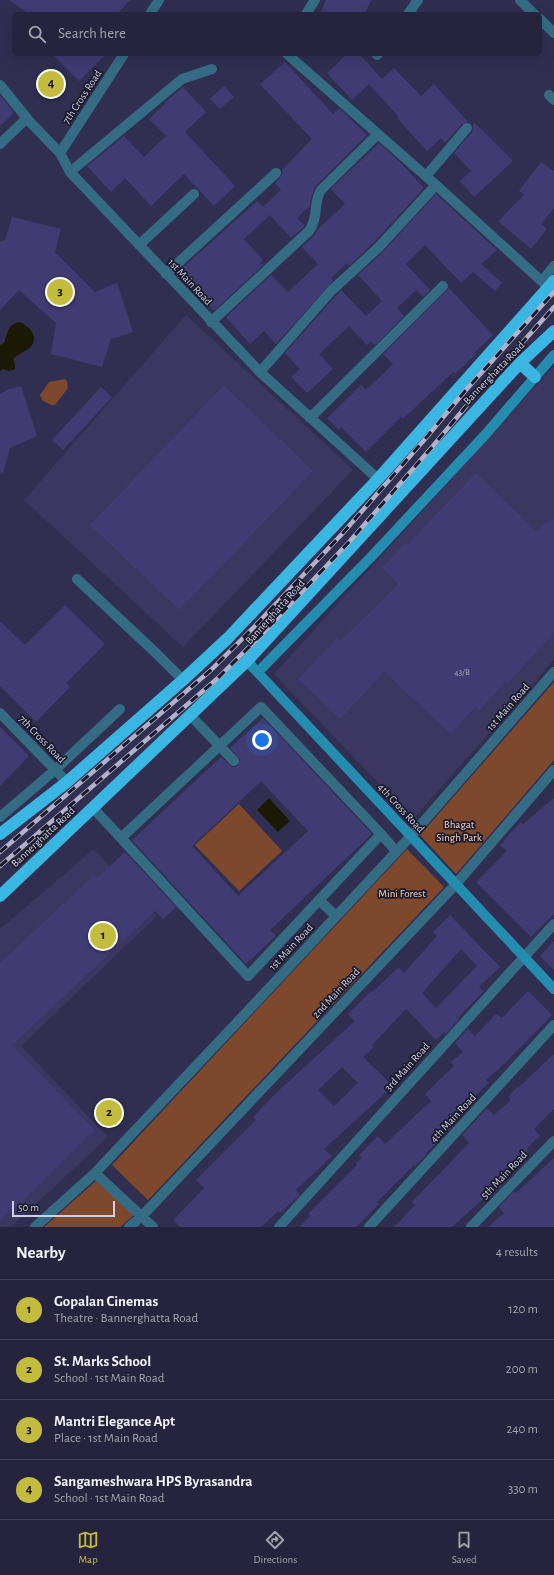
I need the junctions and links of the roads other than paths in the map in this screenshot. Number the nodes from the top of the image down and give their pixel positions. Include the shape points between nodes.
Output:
1 (159, 0) edge
2 (315, 0) edge
3 (418, 0) edge
4 (520, 0) edge
5 (151, 12) edge
6 (307, 12) edge
7 (409, 12) edge
8 (532, 12) edge
9 (542, 21) edge
10 (554, 33) edge
11 (123, 56) edge
12 (289, 56) edge
13 (212, 69) dead end
14 (0, 85) edge
15 (27, 118) junction
16 (467, 128) dead end
17 (378, 134) junction
18 (0, 144) edge
19 (60, 153) junction
20 (70, 172) junction
21 (276, 173) dead end
22 (426, 176) junction
23 (436, 185) junction
24 (194, 194) dead end
25 (139, 245) junction
26 (554, 266) edge
27 (166, 274) junction
28 (550, 285) edge
29 (443, 286) dead end
30 (211, 322) junction
31 (554, 331) edge
32 (554, 355) edge
33 (520, 363) junction
34 (260, 372) junction
35 (535, 377) junction
36 (310, 418) junction
37 (378, 479) junction
38 (77, 578) dead end
39 (247, 661) junction
40 (258, 672) junction
41 (554, 672) edge
42 (183, 680) junction
43 (120, 709) dead end
44 (0, 712) edge
45 (190, 715) junction
46 (220, 746) junction
47 (234, 761) dead end
48 (55, 770) junction
49 (554, 770) edge
50 (67, 782) junction
51 (93, 808) junction
52 (0, 817) edge
53 (0, 834) edge
54 (381, 834) junction
55 (411, 836) junction
56 (121, 838) junction
57 (396, 851) junction
58 (456, 884) junction
59 (0, 896) edge
60 (319, 900) junction
61 (336, 916) junction
62 (554, 924) edge
63 (523, 956) junction
64 (554, 989) edge
65 (554, 1025) edge
66 (554, 1140) edge
67 (96, 1173) junction
68 (142, 1216) junction
69 (35, 1227) edge
70 (129, 1227) edge
71 (153, 1227) edge
72 (279, 1227) edge
73 (369, 1227) edge
74 (470, 1227) edge

1 - 5 street
2 - 6 street
3 - 7 street
4 - 8 street
9 - 10 street
11 - 19 street, 7th Cross Road
12 - 17 street
13 - 20 street via 182,79
14 - 15 street, 1st Main Road
15 - 18 street
15 - 19 street, 1st Main Road
16 - 22 street
17 - 22 street
17 - 30 street via 322,190 318,196 316,221 309,231
19 - 20 street, 1st Main Road
20 - 25 street, 1st Main Road
21 - 27 street
22 - 23 street
23 - 28 street
23 - 34 street via 379,247 331,291
24 - 25 street
25 - 27 street, 1st Main Road
26 - 28 street
27 - 30 street, 1st Main Road
28 - 37 highway, Bannerghatta Road
29 - 36 street
30 - 34 street, 1st Main Road
31 - 33 highway, Bannerghatta Road
32 - 35 street
33 - 35 highway
33 - 39 highway, Bannerghatta Road
34 - 36 street, 1st Main Road
35 - 40 street via 485,435 373,555
36 - 37 street, 1st Main Road
37 - 42 highway, Bannerghatta Road via 228,638
38 - 42 street
39 - 40 street, 4th Cross Road
39 - 45 highway, Bannerghatta Road
40 - 55 street, 4th Cross Road
41 - 55 street, 1st Main Road
42 - 50 highway, Bannerghatta Road
43 - 48 street
44 - 48 street, 7th Cross Road
45 - 46 street
45 - 51 highway, Bannerghatta Road
46 - 47 street
46 - 54 street via 261,707
46 - 56 street
48 - 50 street, 7th Cross Road
48 - 52 street
49 - 58 street, 2nd Main Road
50 - 53 highway, Bannerghatta Road
51 - 56 street
51 - 59 highway, Bannerghatta Road
54 - 57 street
54 - 60 street
55 - 57 street, 1st Main Road
55 - 58 street, 4th Cross Road
56 - 60 street via 248,976
57 - 61 street, 1st Main Road
58 - 63 street, 4th Cross Road
58 - 68 street, 2nd Main Road
60 - 61 street
61 - 67 street, 1st Main Road
62 - 63 street, 3rd Main Road
63 - 64 street, 4th Cross Road
63 - 72 street, 3rd Main Road
65 - 73 street, 4th Main Road
66 - 74 street, 5th Main Road
67 - 68 street
67 - 69 street, 1st Main Road
68 - 70 street, 2nd Main Road
68 - 71 street

